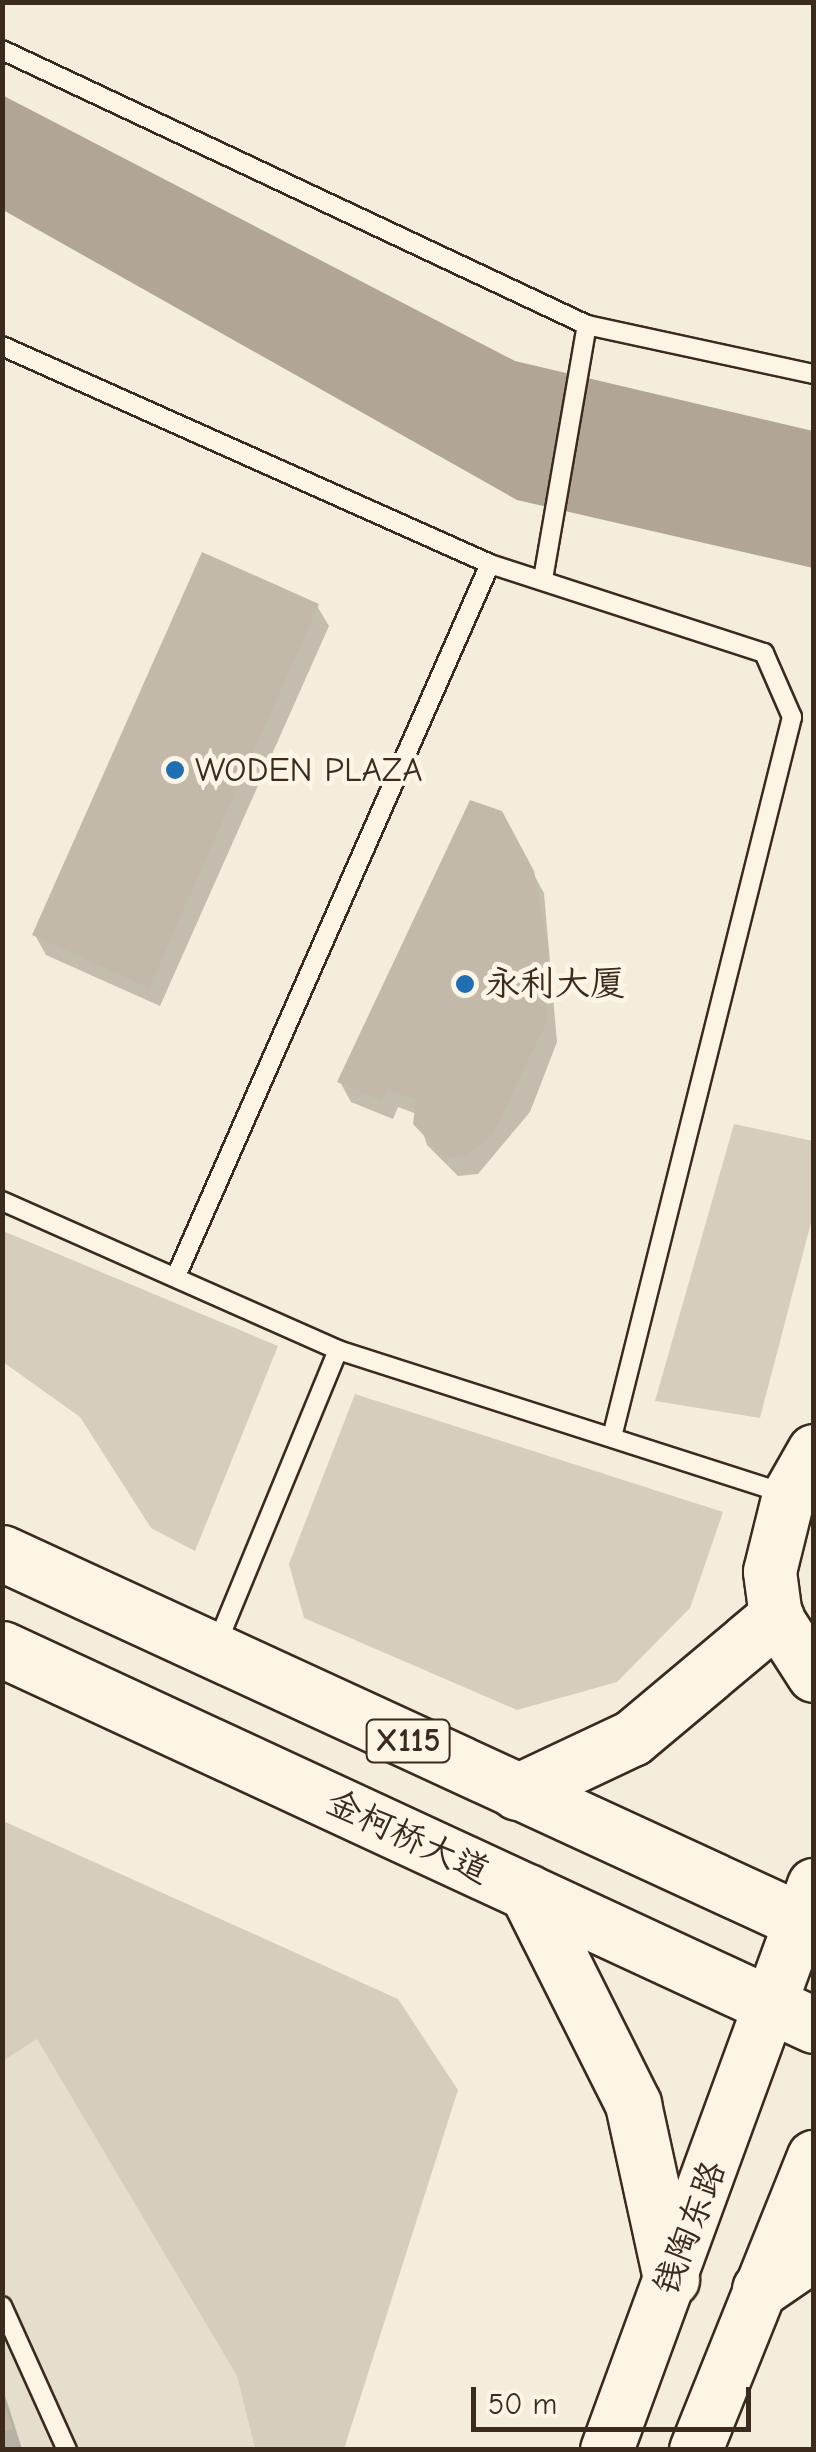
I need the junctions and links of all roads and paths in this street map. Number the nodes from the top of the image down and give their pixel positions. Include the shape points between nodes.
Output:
1 (2, 50) edge
2 (588, 325) junction
3 (2, 346) edge
4 (814, 374) edge
5 (490, 564) junction
6 (543, 579) junction
7 (2, 1201) edge
8 (177, 1274) junction
9 (338, 1350) junction
10 (613, 1432) junction
11 (801, 1473) edge
12 (2, 1553) edge
13 (776, 1618) junction
14 (2, 1649) edge
15 (214, 1651) junction
16 (814, 1676) edge
17 (517, 1792) junction
18 (527, 1892) junction
19 (809, 1911) edge
20 (793, 2016) edge
21 (814, 2158) edge
22 (814, 2252) edge
23 (671, 2279) junction
24 (760, 2290) junction
25 (2, 2306) edge
26 (67, 2450) edge
27 (607, 2450) edge
28 (696, 2450) edge

1 - 2 lane
2 - 4 lane
2 - 6 lane
3 - 5 lane
5 - 6 lane
5 - 8 lane
6 - 10 lane via 764,653 792,717
7 - 8 lane
8 - 9 lane
9 - 10 lane
9 - 15 lane
10 - 11 lane
11 - 13 street via 770,1572
12 - 15 main road, X115
13 - 16 street
13 - 17 main road via 632,1738
14 - 18 main road, 金柯桥大道 / X115
15 - 17 main road, X115
17 - 19 main road, X115
18 - 20 main road, 金柯桥大道 / X115
18 - 23 main road via 633,2104
19 - 20 street, 钱陶东路
20 - 23 street, 钱陶东路
21 - 24 street
22 - 24 main road
23 - 27 street, 钱陶东路
24 - 28 street
25 - 26 lane

